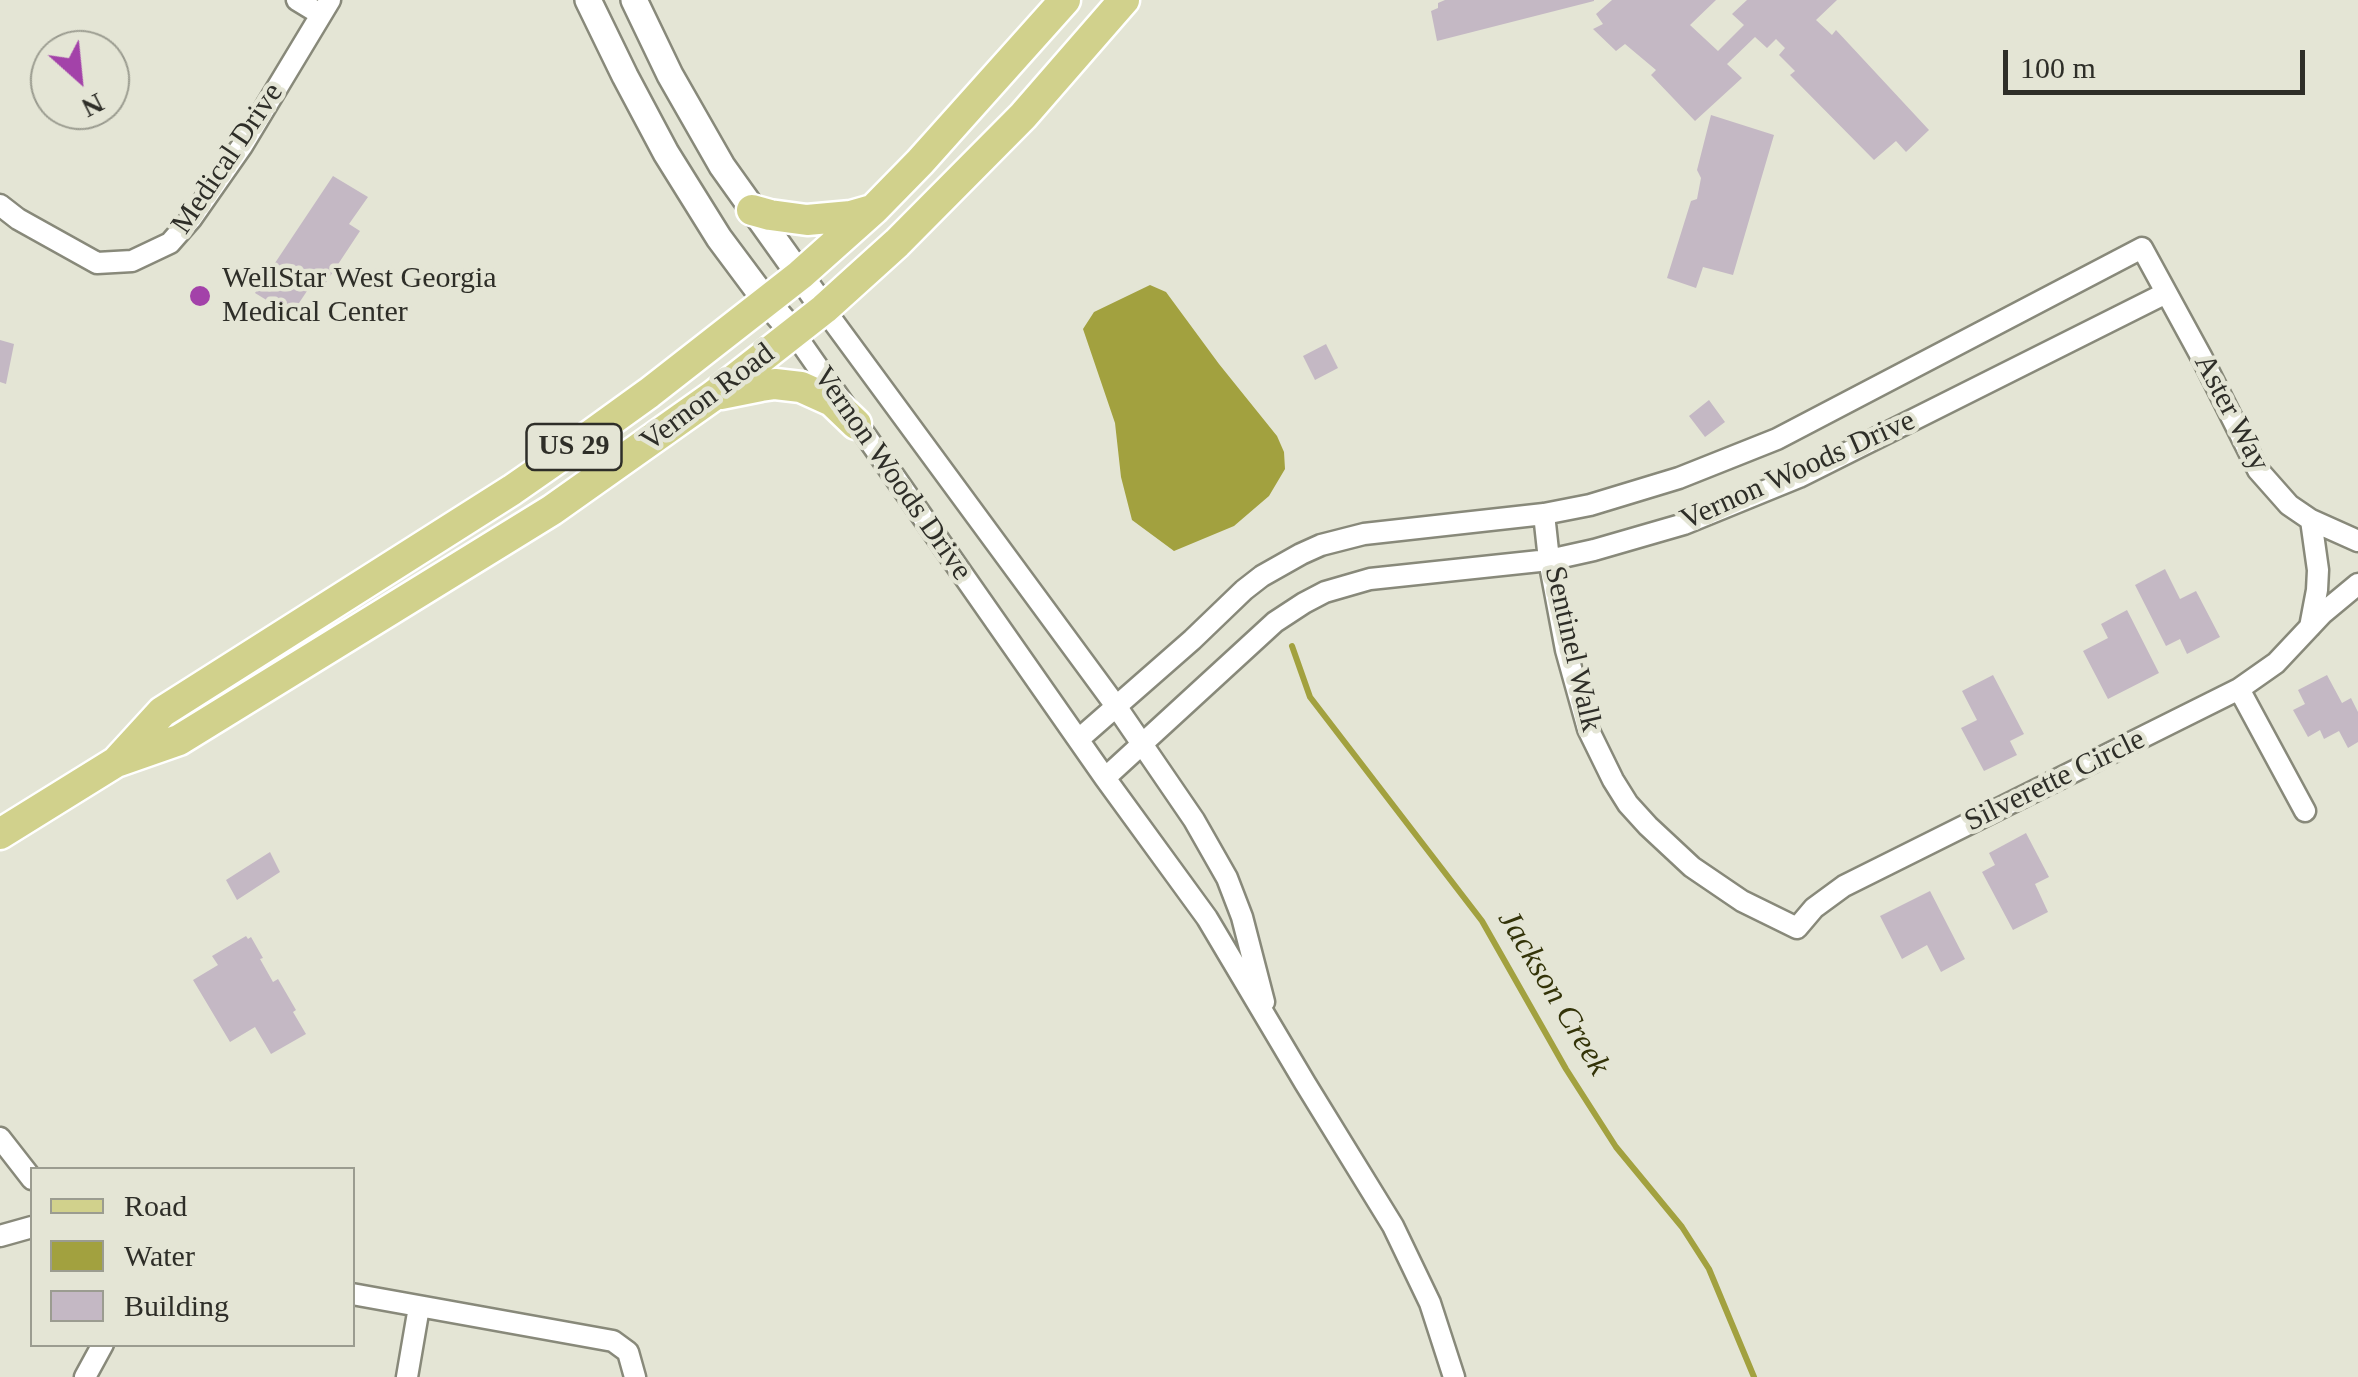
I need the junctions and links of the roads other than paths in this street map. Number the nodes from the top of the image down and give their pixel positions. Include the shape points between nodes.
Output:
1 (297, 0) edge
2 (588, 0) edge
3 (634, 0) edge
4 (1065, 0) edge
5 (1124, 0) edge
6 (325, 7) edge
7 (0, 205) edge
8 (874, 209) junction
9 (752, 210) junction
10 (2142, 248) joint
11 (800, 275) junction
12 (2166, 293) junction
13 (766, 300) junction
14 (824, 308) junction
15 (794, 334) junction
16 (713, 396) junction
17 (856, 424) junction
18 (1544, 514) junction
19 (2311, 520) junction
20 (2358, 541) edge
21 (1550, 560) junction
22 (2358, 584) edge
23 (2310, 629) junction
24 (2240, 689) junction
25 (1116, 706) junction
26 (1078, 739) junction
27 (1142, 745) junction
28 (116, 762) junction
29 (1105, 778) junction
30 (2305, 812) dead end
31 (0, 834) edge
32 (1796, 928) joint
33 (1271, 1028) junction
34 (0, 1138) edge
35 (30, 1176) edge
36 (30, 1228) edge
37 (0, 1236) edge
38 (355, 1295) edge
39 (420, 1307) junction
40 (101, 1347) edge
41 (85, 1377) edge
42 (407, 1377) edge
43 (635, 1377) edge
44 (1454, 1377) edge

1 - 6 street, Medical Drive
2 - 13 street, Vernon Woods Drive via 666,153
3 - 9 street, Vernon Woods Drive via 695,122
4 - 8 main road, Vernon Road / US 29
5 - 14 main road, Vernon Road / US 29 via 963,178
6 - 7 street, Medical Drive via 242,146 170,244 132,261 97,264
8 - 9 main road via 808,220
8 - 11 main road, Vernon Road / US 29
9 - 11 street, Vernon Woods Drive
10 - 12 street, Aster Way
10 - 18 street, Vernon Woods Drive via 1777,438 1635,492
11 - 13 main road, Vernon Road / US 29
11 - 14 street, Vernon Woods Drive
12 - 19 street, Aster Way via 2258,470
12 - 21 street, Vernon Woods Drive via 1761,494 1639,538
13 - 15 street, Vernon Woods Drive
13 - 28 main road, Vernon Road / US 29 via 554,461 162,712
14 - 15 main road, Vernon Road / US 29
14 - 25 street, Vernon Woods Drive
15 - 16 main road, Vernon Road / US 29
15 - 17 street, Vernon Woods Drive
16 - 17 main road via 775,384 801,388 832,401
16 - 28 main road, Vernon Road / US 29 via 552,510 180,740
17 - 26 street, Vernon Woods Drive
18 - 21 street, Sentinel Walk
18 - 25 street, Vernon Woods Drive via 1364,534 1301,554 1244,590
19 - 20 street, Aster Way
19 - 23 street via 2318,570
21 - 27 street, Vernon Woods Drive via 1370,579 1325,592 1276,622
21 - 32 street, Sentinel Walk via 1588,729 1628,804 1692,867
22 - 23 street, Silverette Circle
23 - 24 street, Silverette Circle
24 - 30 street
24 - 32 street, Silverette Circle via 1844,886
25 - 26 street, Vernon Woods Drive
25 - 27 street
26 - 29 street, Vernon Woods Drive
27 - 29 street, Vernon Woods Drive
27 - 33 street via 1226,878
28 - 31 main road, Vernon Road / US 29
29 - 33 street via 1206,918
33 - 44 street via 1393,1226 1430,1303
34 - 35 street
36 - 37 street
38 - 39 street
39 - 42 street
39 - 43 street via 613,1341 628,1352
40 - 41 street

